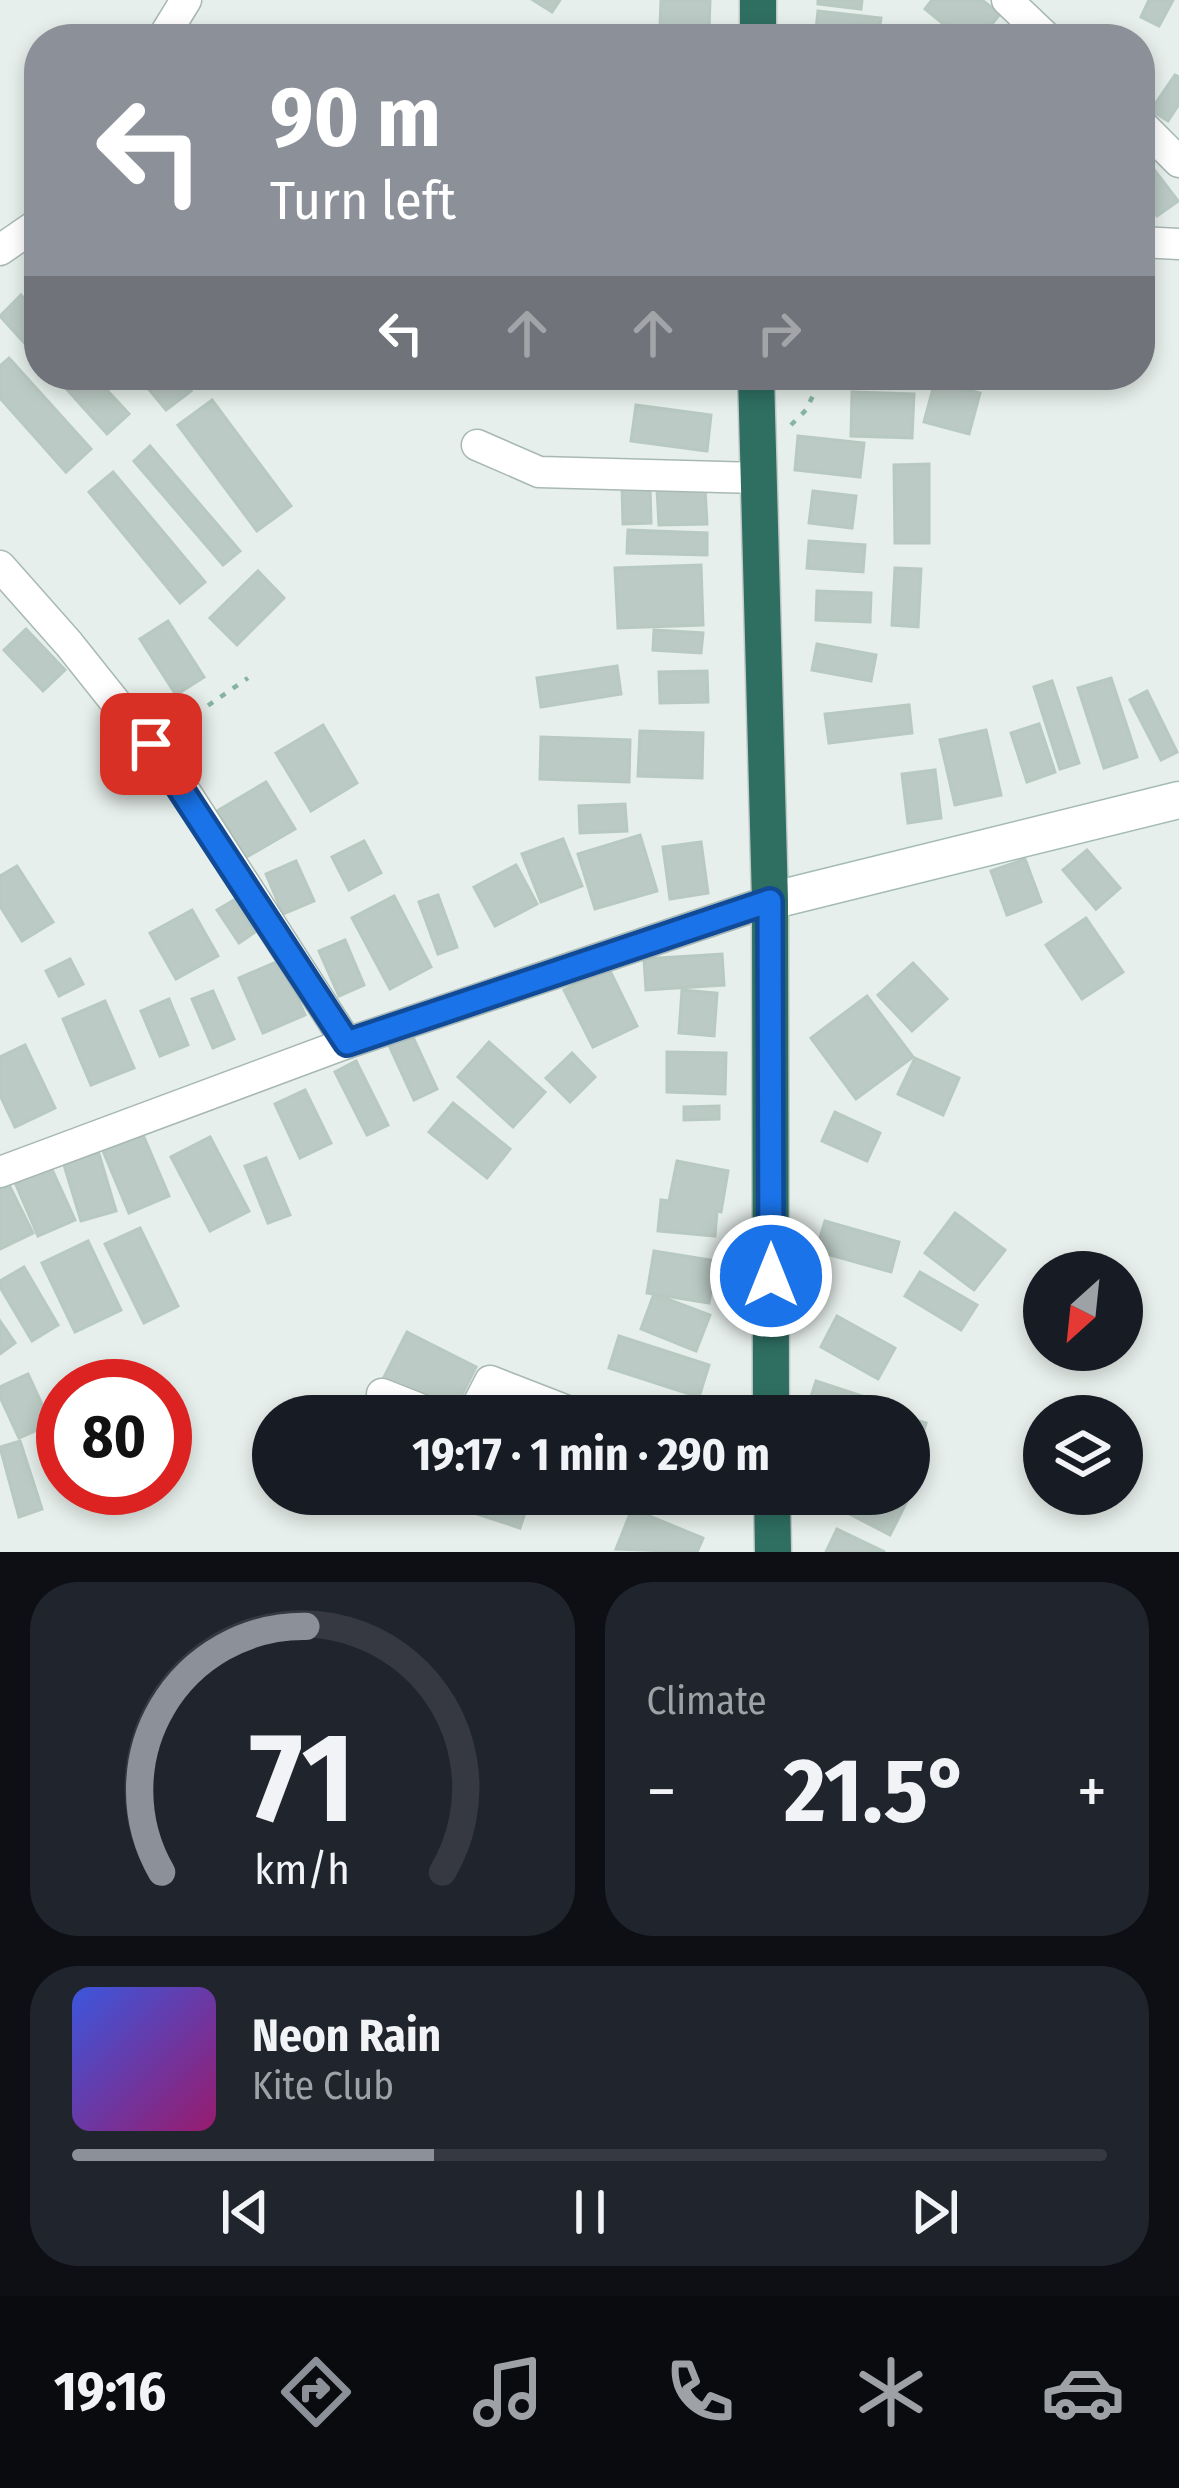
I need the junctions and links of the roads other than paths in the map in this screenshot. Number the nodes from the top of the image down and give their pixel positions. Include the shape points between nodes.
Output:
1 (1006, 0) edge
2 (1032, 24) edge
3 (1155, 138) edge
4 (1179, 162) edge
5 (756, 390) edge
6 (477, 445) dead end
7 (757, 478) junction
8 (0, 566) edge
9 (1179, 800) edge
10 (770, 901) junction
11 (347, 1043) junction
12 (0, 1172) edge
13 (483, 1395) edge
14 (526, 1395) edge
15 (772, 1395) edge
16 (772, 1515) edge
17 (773, 1552) edge

1 - 2 street
3 - 4 street
5 - 7 highway
6 - 7 street via 539,472
7 - 10 highway
8 - 11 street via 151,744
9 - 10 main road
10 - 11 street
10 - 15 highway
11 - 12 street
13 - 14 street via 490,1381
16 - 17 highway

